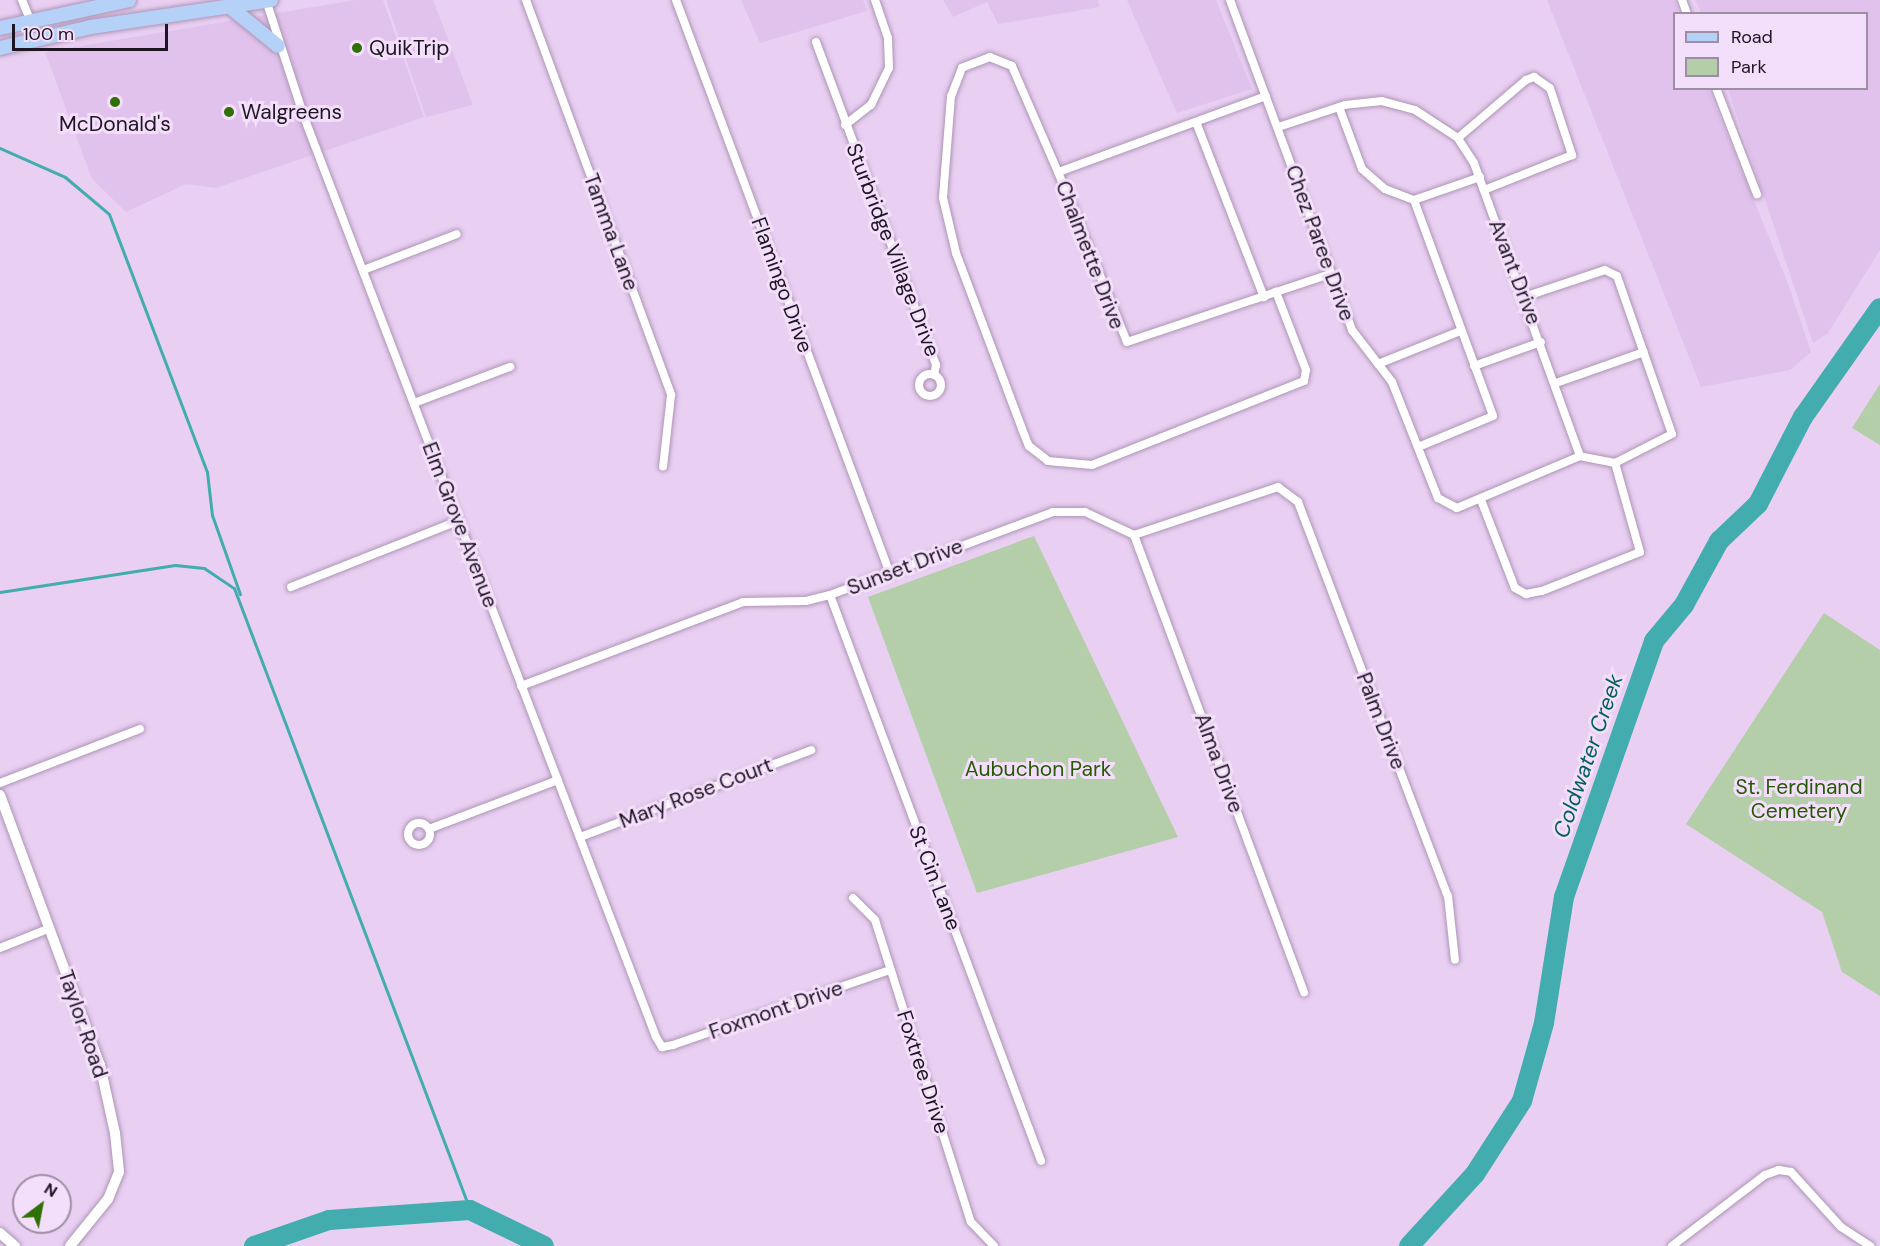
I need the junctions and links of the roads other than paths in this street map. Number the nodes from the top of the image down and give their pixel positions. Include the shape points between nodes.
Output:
1 (22, 0) edge
2 (129, 0) edge
3 (268, 0) edge
4 (526, 0) edge
5 (676, 0) edge
6 (875, 0) edge
7 (1230, 0) edge
8 (229, 6) junction
9 (30, 20) junction
10 (0, 22) edge
11 (0, 28) edge
12 (816, 42) dead end
13 (278, 46) junction
14 (0, 48) edge
15 (1717, 90) edge
16 (1266, 96) junction
17 (1339, 107) junction
18 (1196, 122) junction
19 (845, 125) junction
20 (1278, 127) junction
21 (1458, 138) junction
22 (1058, 172) junction
23 (1480, 177) junction
24 (1484, 190) junction
25 (1757, 194) dead end
26 (1414, 200) junction
27 (457, 234) dead end
28 (366, 269) junction
29 (1330, 274) junction
30 (1276, 292) junction
31 (1264, 297) junction
32 (1524, 297) junction
33 (1460, 331) junction
34 (1541, 342) junction
35 (1644, 352) junction
36 (1378, 364) junction
37 (1474, 366) junction
38 (510, 368) dead end
39 (934, 375) dead end
40 (1556, 383) junction
41 (414, 403) junction
42 (1418, 447) junction
43 (1580, 456) junction
44 (1615, 463) junction
45 (663, 467) dead end
46 (1481, 500) junction
47 (458, 521) junction
48 (1134, 535) junction
49 (889, 571) junction
50 (291, 587) dead end
51 (831, 595) junction
52 (521, 686) junction
53 (140, 729) dead end
54 (811, 750) dead end
55 (558, 780) junction
56 (0, 783) edge
57 (0, 795) edge
58 (4, 821) edge
59 (429, 829) dead end
60 (580, 837) junction
61 (853, 898) dead end
62 (50, 928) junction
63 (0, 948) edge
64 (1455, 960) dead end
65 (890, 970) junction
66 (1304, 992) dead end
67 (663, 1047) joint
68 (1041, 1161) dead end
69 (0, 1233) edge
70 (15, 1246) edge
71 (70, 1246) edge
72 (994, 1246) edge
73 (1672, 1246) edge
74 (1870, 1246) edge

1 - 9 street
2 - 9 main road
3 - 8 main road
3 - 13 street, Elm Grove Avenue
4 - 45 street, Tamma Lane via 671,395
5 - 49 street, Flamingo Drive
6 - 19 street, Sturbridge Village Drive via 888,38 889,68 871,105
7 - 16 street, Chez Paree Drive
8 - 13 main road
8 - 14 main road via 91,27
9 - 10 main road
9 - 11 main road
12 - 19 street, Sturbridge Village Drive
13 - 28 street, Elm Grove Avenue
15 - 25 street
16 - 18 street, Chalmette Drive
16 - 20 street, Chez Paree Drive
17 - 20 street
17 - 21 street via 1364,102 1400,104
17 - 26 street via 1362,169 1385,189
18 - 22 street, Chalmette Drive
18 - 31 street
19 - 39 street, Sturbridge Village Drive via 936,365
20 - 29 street, Chez Paree Drive
21 - 23 street, Avant Drive
21 - 24 street via 1526,80 1534,77 1550,87 1572,155
22 - 30 street via 1012,66 990,57 962,68 951,96 943,198 957,253 1022,429 1029,446 1048,461 1092,465 1304,381 1306,370
22 - 31 street, Chalmette Drive via 1127,342
23 - 24 street, Avant Drive
23 - 26 street
24 - 32 street, Avant Drive
26 - 33 street
27 - 28 street
28 - 41 street, Elm Grove Avenue
29 - 30 street, Chalmette Drive
29 - 36 street, Chez Paree Drive via 1352,330
30 - 31 street, Chalmette Drive
32 - 34 street, Avant Drive
32 - 35 street via 1611,272 1617,276
33 - 36 street
33 - 37 street
34 - 37 street
34 - 40 street, Avant Drive
35 - 40 street
35 - 44 street via 1672,434
36 - 42 street, Chez Paree Drive via 1392,382
37 - 42 street via 1493,416
38 - 41 street
40 - 43 street, Avant Drive
41 - 47 street, Elm Grove Avenue
42 - 46 street, Chez Paree Drive via 1438,498 1456,508
43 - 44 street
43 - 46 street
44 - 46 street via 1640,552 1542,591 1526,594 1515,588
47 - 50 street
47 - 52 street, Elm Grove Avenue
48 - 49 street, Sunset Drive via 1084,512 1053,512
48 - 64 street, Palm Drive via 1269,487 1287,489 1298,502 1448,896
48 - 66 street, Alma Drive
49 - 51 street, Sunset Drive
51 - 52 street, Sunset Drive via 806,601 743,602
51 - 68 street, St Cin Lane
52 - 55 street, Elm Grove Avenue
53 - 56 street
54 - 60 street, Mary Rose Court
55 - 59 street
55 - 60 street, Elm Grove Avenue
57 - 58 street, Taylor Road
58 - 62 street, Taylor Road
60 - 67 street, Elm Grove Avenue
61 - 65 street, Foxtree Drive via 875,920
62 - 63 street
62 - 71 street, Taylor Road via 100,1065 119,1172 108,1199
65 - 67 street, Foxmont Drive
65 - 72 street, Foxtree Drive via 971,1222
69 - 70 street
73 - 74 street via 1765,1175 1791,1172 1840,1227

